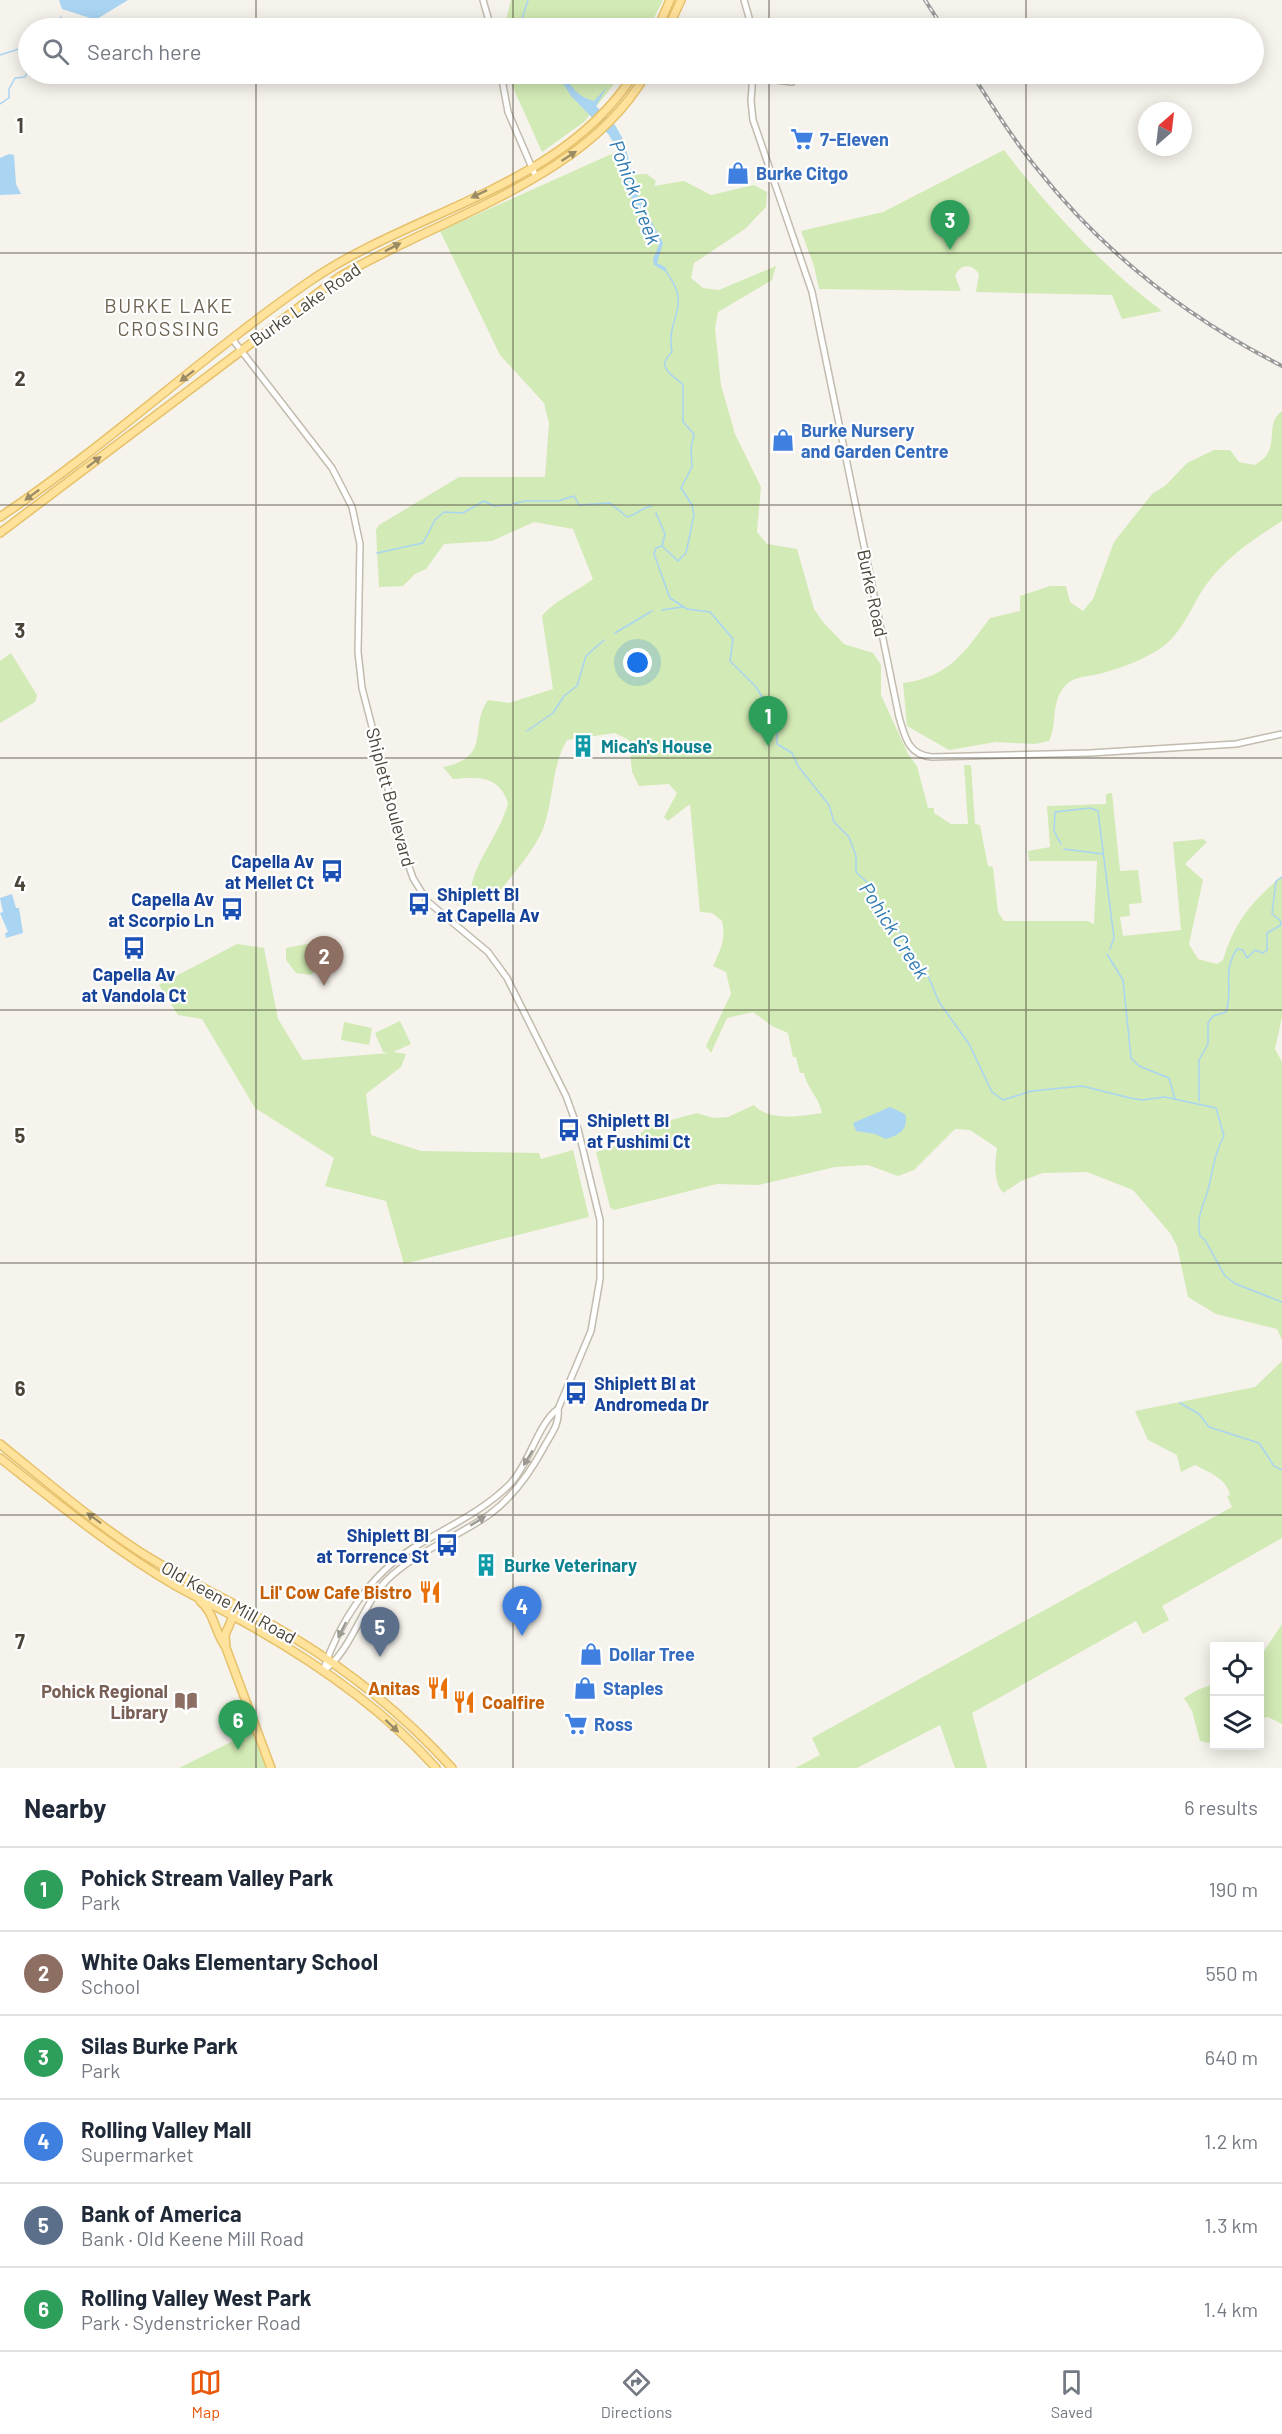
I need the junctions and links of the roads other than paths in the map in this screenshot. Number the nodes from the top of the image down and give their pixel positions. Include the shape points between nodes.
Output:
1 (483, 0) edge
2 (670, 0) edge
3 (681, 0) edge
4 (744, 0) edge
5 (488, 18) edge
6 (662, 18) edge
7 (673, 18) edge
8 (749, 18) edge
9 (503, 84) edge
10 (626, 84) edge
11 (639, 84) edge
12 (752, 84) edge
13 (531, 168) junction
14 (536, 177) junction
15 (233, 340) junction
16 (240, 350) junction
17 (0, 517) edge
18 (0, 533) edge
19 (1282, 734) edge
20 (558, 1409) junction
21 (0, 1444) edge
22 (0, 1458) edge
23 (188, 1592) junction
24 (238, 1606) junction
25 (233, 1616) junction
26 (226, 1648) junction
27 (327, 1659) junction
28 (334, 1664) junction
29 (323, 1671) junction
30 (271, 1768) edge
31 (436, 1768) edge
32 (452, 1768) edge

1 - 5 street
2 - 6 main road
3 - 7 main road
4 - 8 street
9 - 13 street via 508,112
10 - 13 main road, Burke Lake Road via 592,125
14 -> 11 main road, Burke Lake Road via 600,132
12 - 19 street, Burke Road via 753,120 809,280 899,717 912,750 932,756 1090,753 1243,743
13 - 14 street
13 -> 15 main road, Burke Lake Road via 332,267
16 -> 14 main road, Burke Lake Road via 363,263
15 - 16 street, Shiplett Boulevard
15 -> 17 main road, Burke Lake Road
18 -> 16 main road, Burke Lake Road
16 - 20 street, Shiplett Boulevard via 332,468 352,507 360,544 358,652 362,688 413,878 435,910 488,952 507,978 575,1119 600,1220 600,1280 591,1331
20 -> 27 street, Shiplett Boulevard via 549,1415 528,1459 509,1486 403,1555 371,1582
28 -> 20 street, Shiplett Boulevard via 363,1611 386,1581 411,1560 488,1515 515,1492 535,1465 559,1419
24 -> 21 main road, Old Keene Mill Road via 132,1546
22 - 23 main road, Old Keene Mill Road via 101,1537
23 - 25 main road, Old Keene Mill Road
23 - 26 main road via 209,1611
24 - 25 main road
24 - 27 main road, Old Keene Mill Road
25 - 26 main road via 225,1635
25 - 29 main road, Old Keene Mill Road
26 - 30 main road
27 - 28 main road, Old Keene Mill Road
27 - 29 street, Shiplett Boulevard
28 - 29 street, Shiplett Boulevard
28 - 32 main road, Old Keene Mill Road via 381,1699
29 -> 31 main road, Old Keene Mill Road via 387,1721

